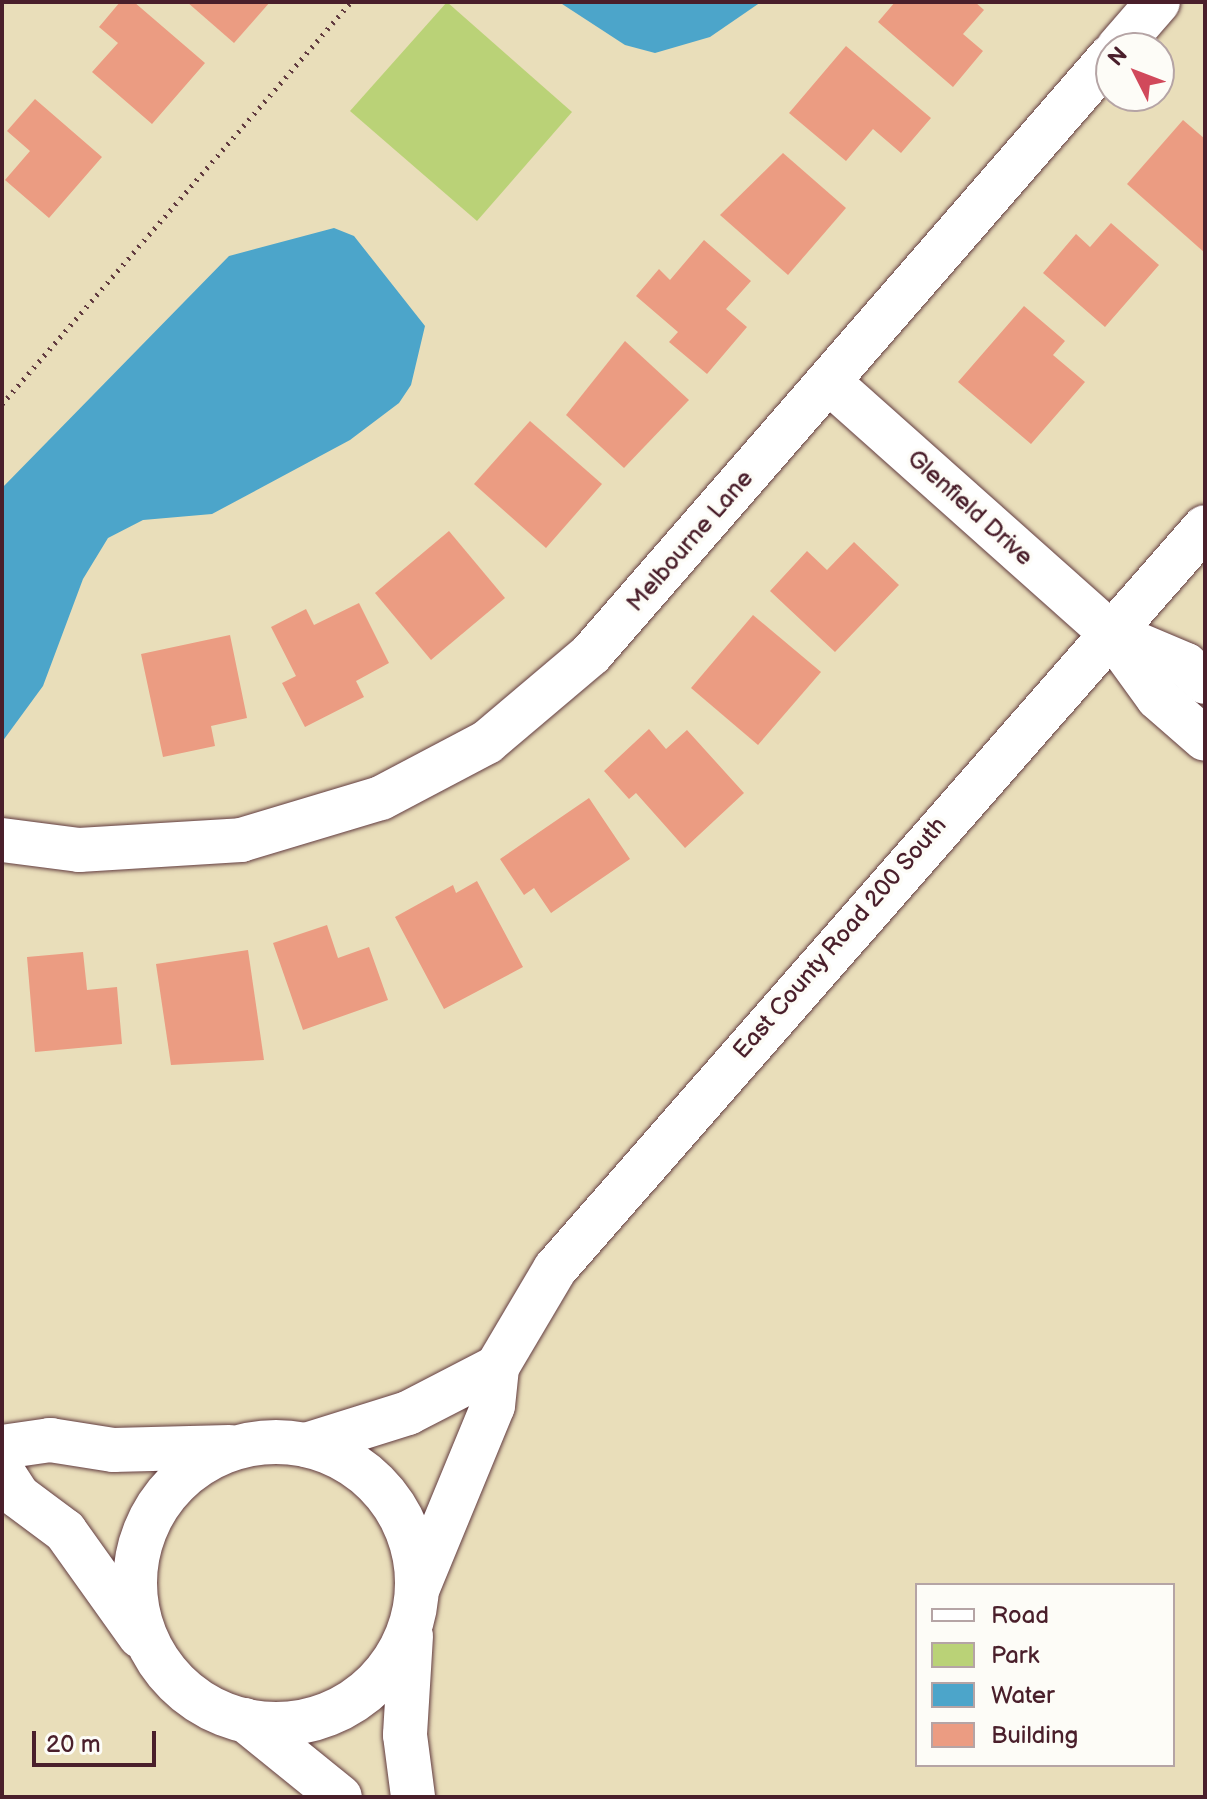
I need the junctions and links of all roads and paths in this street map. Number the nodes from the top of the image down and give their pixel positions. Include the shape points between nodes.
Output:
1 (351, 2) edge
2 (1158, 2) edge
3 (1132, 32) edge
4 (1095, 74) edge
5 (829, 382) junction
6 (2, 404) edge
7 (1205, 527) edge
8 (1111, 633) junction
9 (1205, 682) edge
10 (1205, 739) edge
11 (2, 840) edge
12 (497, 1367) junction
13 (306, 1445) junction
14 (239, 1446) junction
15 (2, 1447) edge
16 (2, 1471) edge
17 (414, 1605) junction
18 (158, 1661) junction
19 (245, 1720) junction
20 (340, 1797) edge
21 (413, 1797) edge

1 - 6 path
2 - 3 street
4 - 5 street, Melbourne Lane
5 - 8 street, Glenfield Drive
5 - 11 street, Melbourne Lane via 591,654 487,742 409,785 324,819 241,840 153,848
7 - 8 street, East County Road 200 South
8 - 9 street via 1186,665
8 - 10 street via 1158,698
8 - 12 street, East County Road 200 South via 555,1269
12 - 13 street via 408,1413
12 - 17 street, East County Road 200 South via 493,1406
13 - 14 street
13 - 17 street via 348,1460 395,1505 410,1535
14 - 15 street via 113,1450 50,1440
14 - 18 street via 177,1482 148,1523 136,1569 136,1607
16 - 18 street via 18,1496 65,1531
17 - 19 street via 389,1668 340,1709 295,1724
17 - 21 street via 405,1735
18 - 19 street via 198,1702
19 - 20 street

